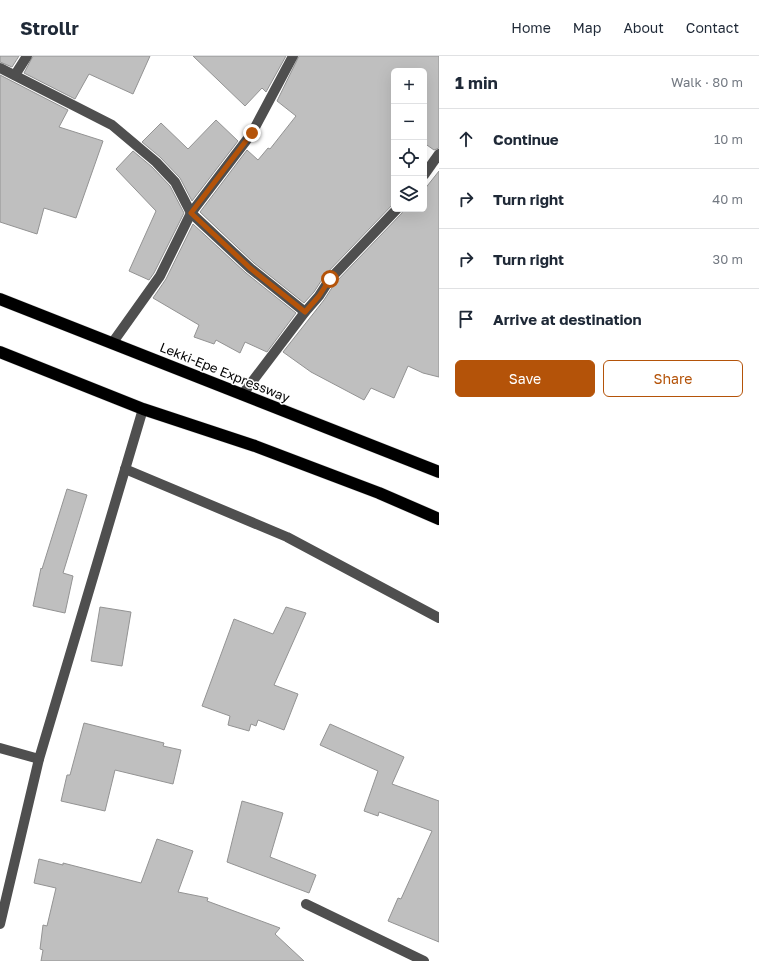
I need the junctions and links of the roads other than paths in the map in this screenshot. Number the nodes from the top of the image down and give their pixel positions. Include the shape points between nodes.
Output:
1 (27, 56) edge
2 (293, 56) edge
3 (0, 68) edge
4 (15, 75) junction
5 (439, 154) edge
6 (427, 172) edge
7 (394, 212) edge
8 (191, 213) junction
9 (0, 299) edge
10 (305, 312) junction
11 (113, 342) junction
12 (0, 352) edge
13 (242, 395) junction
14 (143, 409) junction
15 (125, 469) junction
16 (439, 472) edge
17 (439, 519) edge
18 (439, 618) edge
19 (0, 748) edge
20 (39, 759) junction
21 (306, 904) dead end
22 (0, 924) edge
23 (424, 961) edge

1 - 4 street
2 - 8 street via 252,133
3 - 4 street
4 - 8 street via 112,124 175,182
5 - 6 street
7 - 10 street via 330,279
8 - 10 street via 250,268
8 - 11 street via 160,276
9 - 11 highway, Lekki-Epe Expressway
10 - 13 street
11 - 13 highway, Lekki-Epe Expressway
12 - 14 highway
13 - 16 highway, Lekki-Epe Expressway
14 - 15 street
14 - 17 highway via 255,446 379,493
15 - 18 street via 287,537
15 - 20 street
19 - 20 street
20 - 22 street
21 - 23 street

